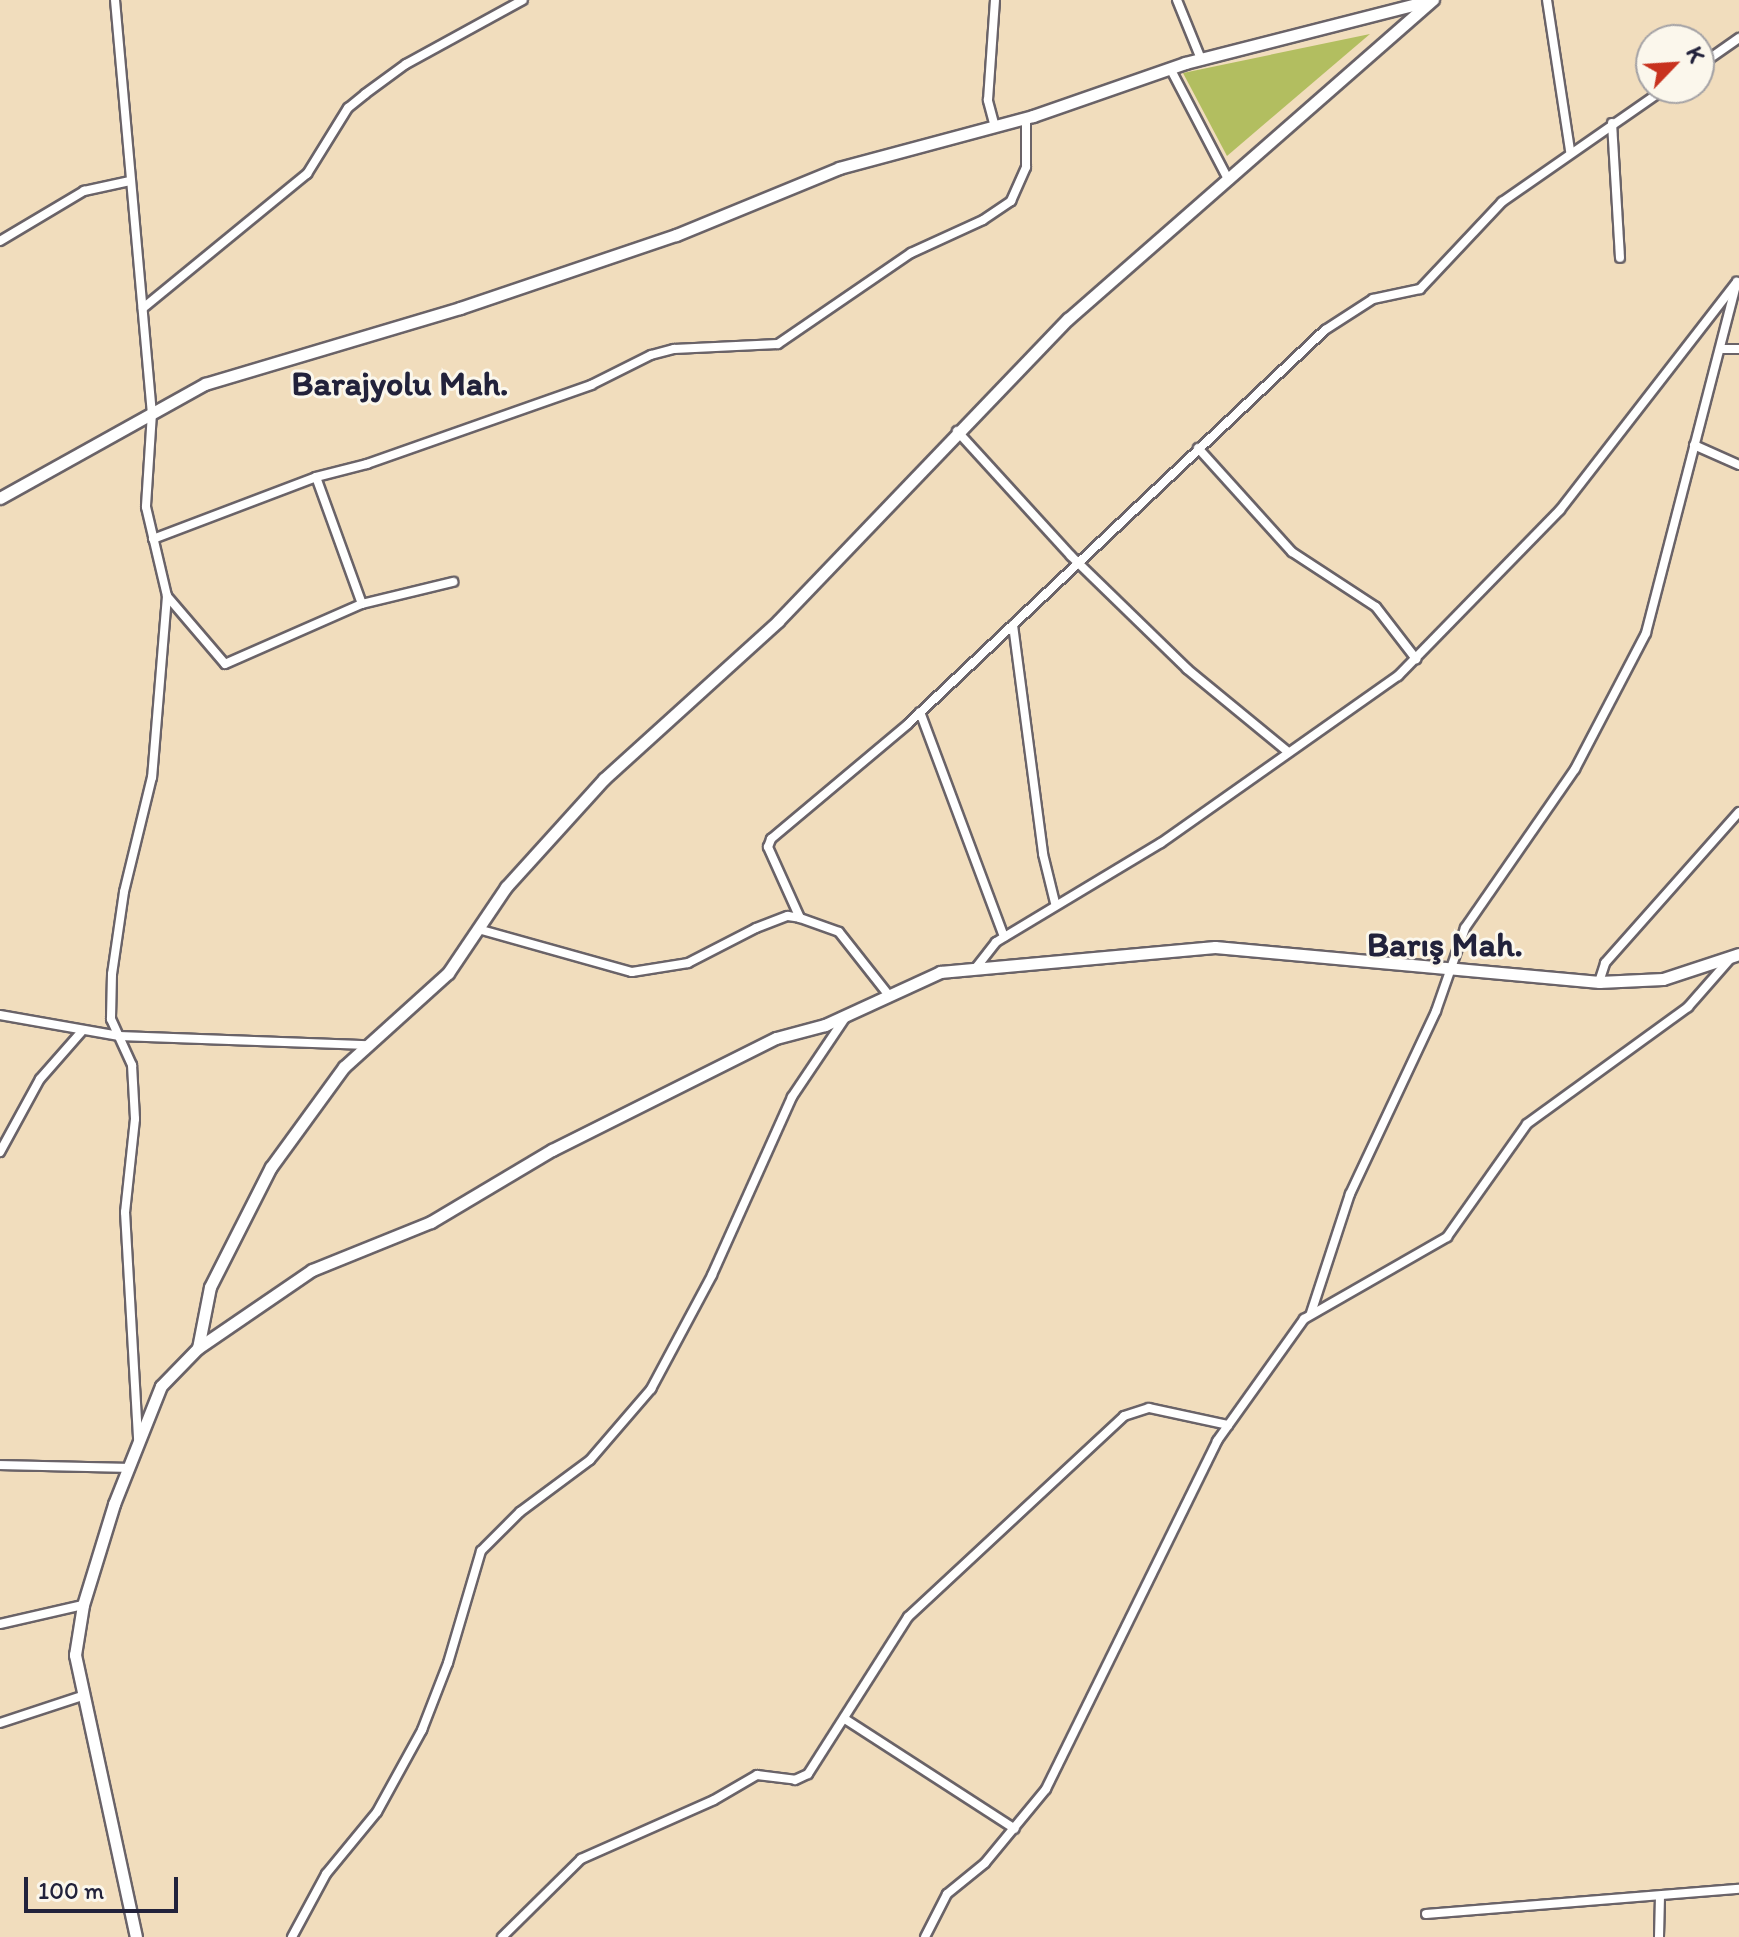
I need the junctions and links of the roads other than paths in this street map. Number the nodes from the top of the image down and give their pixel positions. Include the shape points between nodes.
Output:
1 (115, 0) edge
2 (523, 0) edge
3 (995, 0) edge
4 (1188, 0) edge
5 (1382, 0) edge
6 (1433, 0) edge
7 (1547, 0) edge
8 (1178, 2) edge
9 (1387, 13) junction
10 (1739, 38) edge
11 (1715, 55) edge
12 (1201, 59) junction
13 (1170, 68) junction
14 (1641, 104) edge
15 (1026, 118) junction
16 (1612, 123) junction
17 (995, 127) junction
18 (1570, 151) junction
19 (130, 181) junction
20 (1229, 181) junction
21 (0, 241) edge
22 (1620, 258) dead end
23 (1738, 281) edge
24 (143, 308) junction
25 (1723, 349) junction
26 (1739, 349) edge
27 (152, 413) junction
28 (957, 431) junction
29 (1694, 445) junction
30 (1198, 448) junction
31 (1739, 465) edge
32 (316, 477) junction
33 (1, 495) edge
34 (153, 539) junction
35 (1077, 562) junction
36 (453, 582) dead end
37 (167, 596) junction
38 (362, 604) junction
39 (1013, 625) junction
40 (1416, 659) junction
41 (920, 712) junction
42 (1288, 752) junction
43 (1739, 812) edge
44 (1055, 903) junction
45 (800, 918) junction
46 (478, 929) junction
47 (1004, 937) junction
48 (1736, 955) edge
49 (975, 969) junction
50 (1452, 972) junction
51 (1599, 982) junction
52 (887, 993) junction
53 (847, 1014) junction
54 (0, 1015) edge
55 (83, 1030) junction
56 (119, 1036) junction
57 (368, 1045) junction
58 (0, 1152) edge
59 (1311, 1314) junction
60 (198, 1348) junction
61 (1228, 1425) junction
62 (138, 1441) junction
63 (0, 1465) edge
64 (128, 1468) junction
65 (83, 1605) junction
66 (0, 1624) edge
67 (82, 1696) junction
68 (845, 1719) junction
69 (0, 1723) edge
70 (1015, 1829) junction
71 (1739, 1889) edge
72 (1660, 1896) junction
73 (1426, 1914) dead end
74 (136, 1937) edge
75 (292, 1937) edge
76 (502, 1937) edge
77 (925, 1937) edge
78 (1659, 1937) edge

1 - 19 street
2 - 24 street via 406,64 365,94 348,108 307,174
3 - 17 street via 988,100
4 - 8 street
5 - 9 street
6 - 9 street
6 - 20 street
7 - 18 street
8 - 12 street
9 - 12 street
10 - 11 street
12 - 13 street
13 - 15 street
13 - 20 street
14 - 16 street
15 - 17 street
15 - 32 street via 1026,167 1011,201 911,253 778,344 651,355 577,390
16 - 18 street
16 - 22 street
17 - 27 street via 839,168 661,240 460,308 205,384
18 - 30 street via 1493,209 1420,289 1373,299 1325,330
19 - 21 street via 84,191
19 - 24 street
20 - 28 street via 1068,319
23 - 25 street
23 - 40 street via 1560,510
24 - 27 street
25 - 26 street
25 - 29 street
27 - 33 street
27 - 34 street via 146,507
28 - 35 street
28 - 46 street via 778,621 604,779 506,887
29 - 31 street
29 - 50 street via 1646,633 1627,675 1575,769 1484,895 1465,928
30 - 35 street
30 - 40 street via 1292,552 1376,607
32 - 34 street
32 - 38 street
34 - 37 street
35 - 39 street
35 - 42 street via 1187,669
36 - 38 street
37 - 38 street via 225,664
37 - 56 street via 152,777 124,892 112,974 111,1019
39 - 41 street
39 - 44 street via 1043,854
40 - 42 street
41 - 45 street via 771,839 768,847
41 - 47 street
42 - 44 street via 1161,843
43 - 51 street via 1605,963
44 - 47 street
45 - 46 street via 788,916 756,928 688,963 632,972
45 - 52 street via 839,932
46 - 57 street via 448,973
47 - 49 street
48 - 51 street via 1663,979
48 - 59 street via 1688,1007 1527,1124 1447,1237
49 - 50 street via 1215,947
49 - 52 street via 940,972
50 - 51 street
50 - 59 street via 1350,1194
52 - 53 street
53 - 60 street via 776,1038 552,1150 431,1222 312,1270
53 - 75 street via 792,1097 712,1275 651,1389 590,1460 520,1512 481,1551 422,1730 377,1812 326,1874
54 - 55 street
55 - 56 street
55 - 58 street via 40,1079
56 - 57 street
56 - 62 street via 132,1065 135,1119 125,1212
57 - 60 street via 344,1067 271,1167 210,1287
59 - 61 street
60 - 62 street via 161,1386
61 - 68 street via 1149,1408 1124,1416 908,1617
61 - 70 street via 1046,1789
62 - 64 street
63 - 64 street
64 - 65 street
65 - 66 street
65 - 67 street via 75,1655
67 - 69 street
67 - 74 street
68 - 70 street
68 - 76 street via 808,1774 795,1780 757,1775 714,1800 581,1859
70 - 77 street via 947,1894
71 - 72 street
72 - 73 street
72 - 78 street

